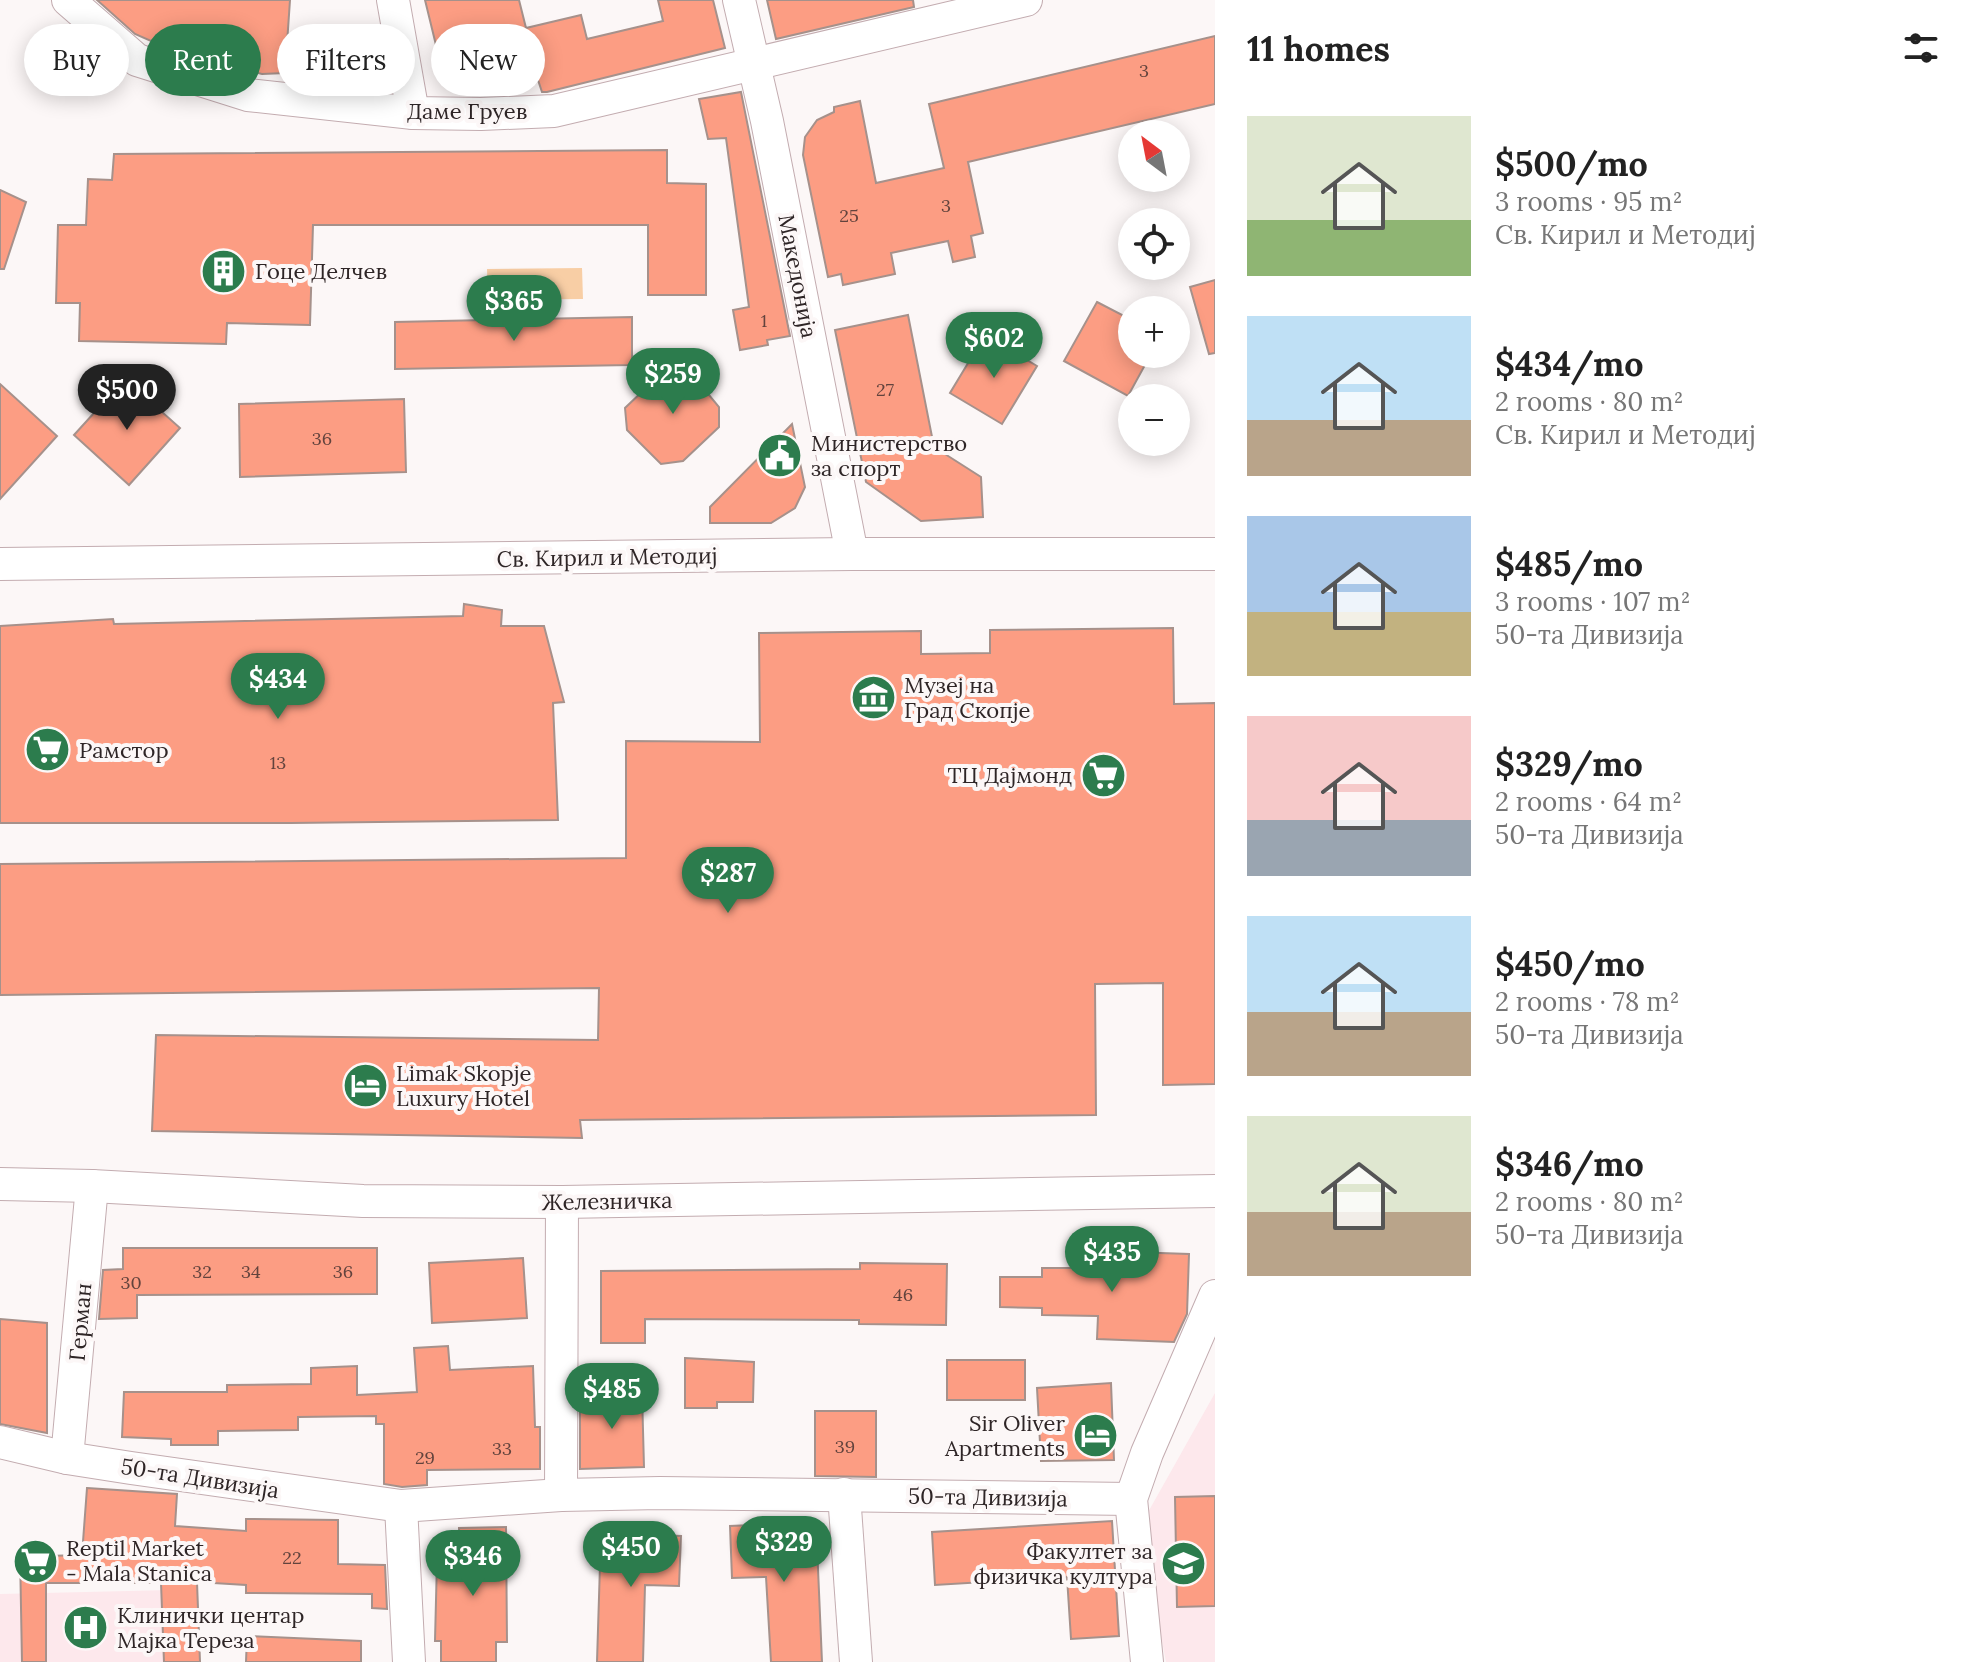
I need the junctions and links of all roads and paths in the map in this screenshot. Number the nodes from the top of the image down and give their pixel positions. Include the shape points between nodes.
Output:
1 (68, 0) edge
2 (393, 0) edge
3 (739, 0) edge
4 (1026, 0) edge
5 (754, 65) junction
6 (413, 113) junction
7 (852, 554) junction
8 (1215, 554) edge
9 (0, 564) edge
10 (0, 1184) edge
11 (92, 1186) junction
12 (1215, 1191) edge
13 (562, 1202) junction
14 (1215, 1296) edge
15 (0, 1442) edge
16 (67, 1458) junction
17 (844, 1494) junction
18 (561, 1495) junction
19 (1131, 1499) junction
20 (401, 1506) junction
21 (409, 1662) edge
22 (856, 1662) edge
23 (1147, 1662) edge

1 - 6 street, Даме Груев via 137,60 248,95
2 - 6 street
3 - 5 street, Македонија
4 - 5 street, Даме Груев
5 - 6 street, Даме Груев via 554,111
5 - 7 street, Македонија
7 - 8 street, Св. Кирил и Методиј
7 - 9 street, Св. Кирил и Методиј
10 - 11 street, Железничка
11 - 13 street, Железничка via 363,1201
11 - 16 street, Герман
12 - 13 street, Железничка
13 - 18 street
14 - 19 street
15 - 16 street, 50-та Дивизија
16 - 20 street, 50-та Дивизија
17 - 18 street, 50-та Дивизија
17 - 19 street, 50-та Дивизија
17 - 22 street
18 - 20 street, 50-та Дивизија
19 - 23 street
20 - 21 street

